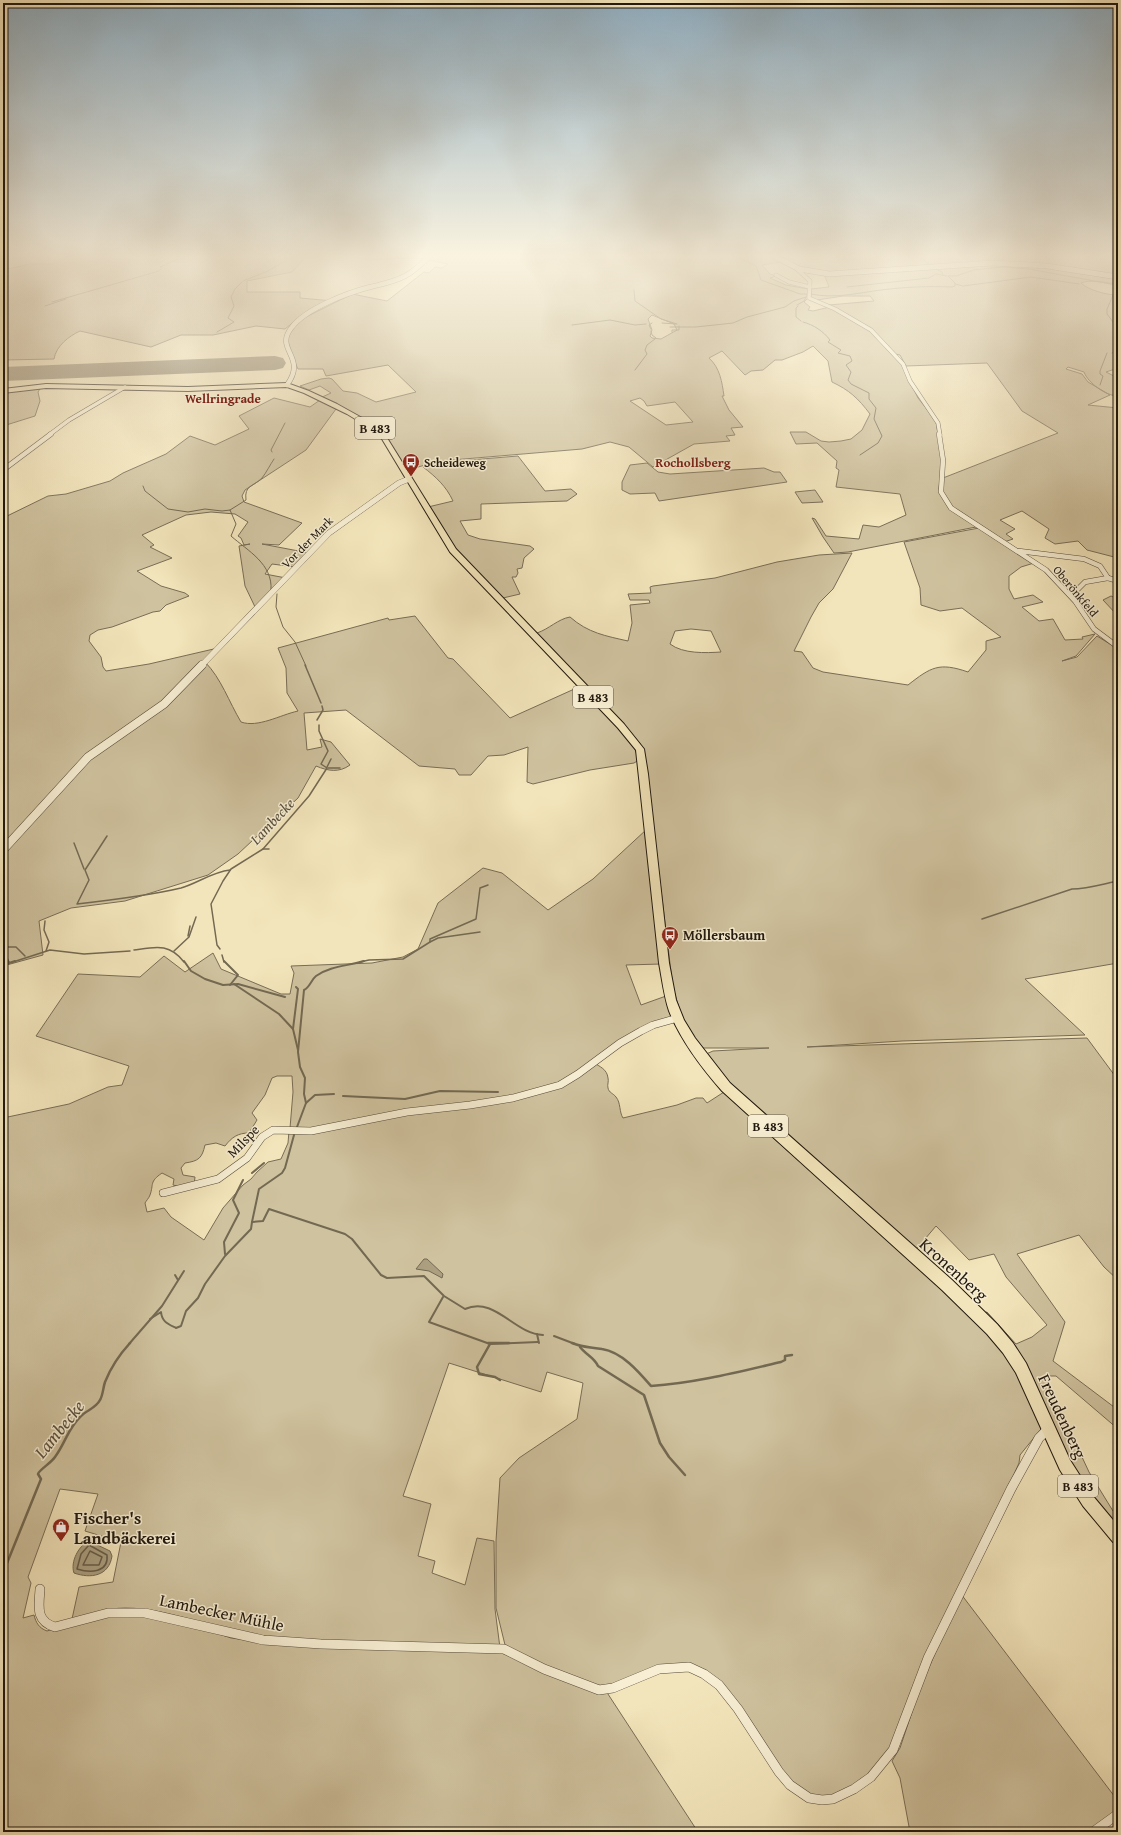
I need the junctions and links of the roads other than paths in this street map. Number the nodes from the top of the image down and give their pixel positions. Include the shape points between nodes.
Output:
1 (285, 341) edge
2 (881, 341) edge
3 (287, 385) junction
4 (125, 387) junction
5 (3, 391) edge
6 (3, 470) edge
7 (410, 479) junction
8 (1017, 551) junction
9 (1108, 578) junction
10 (1116, 581) edge
11 (1069, 594) junction
12 (1118, 647) edge
13 (3, 850) edge
14 (678, 1018) junction
15 (163, 1193) dead end
16 (992, 1329) joint
17 (1049, 1427) junction
18 (1118, 1537) edge
19 (40, 1589) dead end
20 (1118, 1814) edge
21 (1093, 1832) edge

1 - 3 street via 295,366 294,375
2 - 8 street, Oberönkfeld via 903,364 910,381 938,423 943,460 941,492 944,499 957,512
3 - 4 main road, B 483 via 196,389
3 - 7 main road, B 483 via 320,399 379,432
4 - 5 main road, B 483 via 46,386
4 - 6 street via 69,420
7 - 13 street, Vor der Mark via 399,483 334,528 164,704 88,758
7 - 14 main road, B 483 via 456,554 640,749 664,963 670,996
8 - 9 street, Oberönkfeld via 1084,559 1102,568
8 - 11 street, Oberönkfeld via 1046,570
9 - 10 street, Oberönkfeld
9 - 11 street via 1085,582 1074,593
11 - 12 street, Oberönkfeld via 1094,629
14 - 15 street, Milspe via 641,1031 566,1082 490,1102 429,1109 328,1128 273,1130 262,1137 247,1158 218,1179
14 - 16 main road, Kronenberg / B 483 via 702,1057 726,1087
16 - 17 main road, Freudenberg / B 483 via 1021,1368
17 - 18 main road, Freudenberg / B 483 via 1065,1465 1095,1511
17 - 19 street, Lambecker Mühle via 1039,1438 1011,1489 928,1658 893,1750 871,1777 854,1789 822,1800 809,1798 790,1785 730,1697 704,1674 689,1667 659,1669 613,1688 599,1690 504,1649 264,1640 145,1613 108,1613 55,1627 43,1622 40,1615
20 - 21 street

